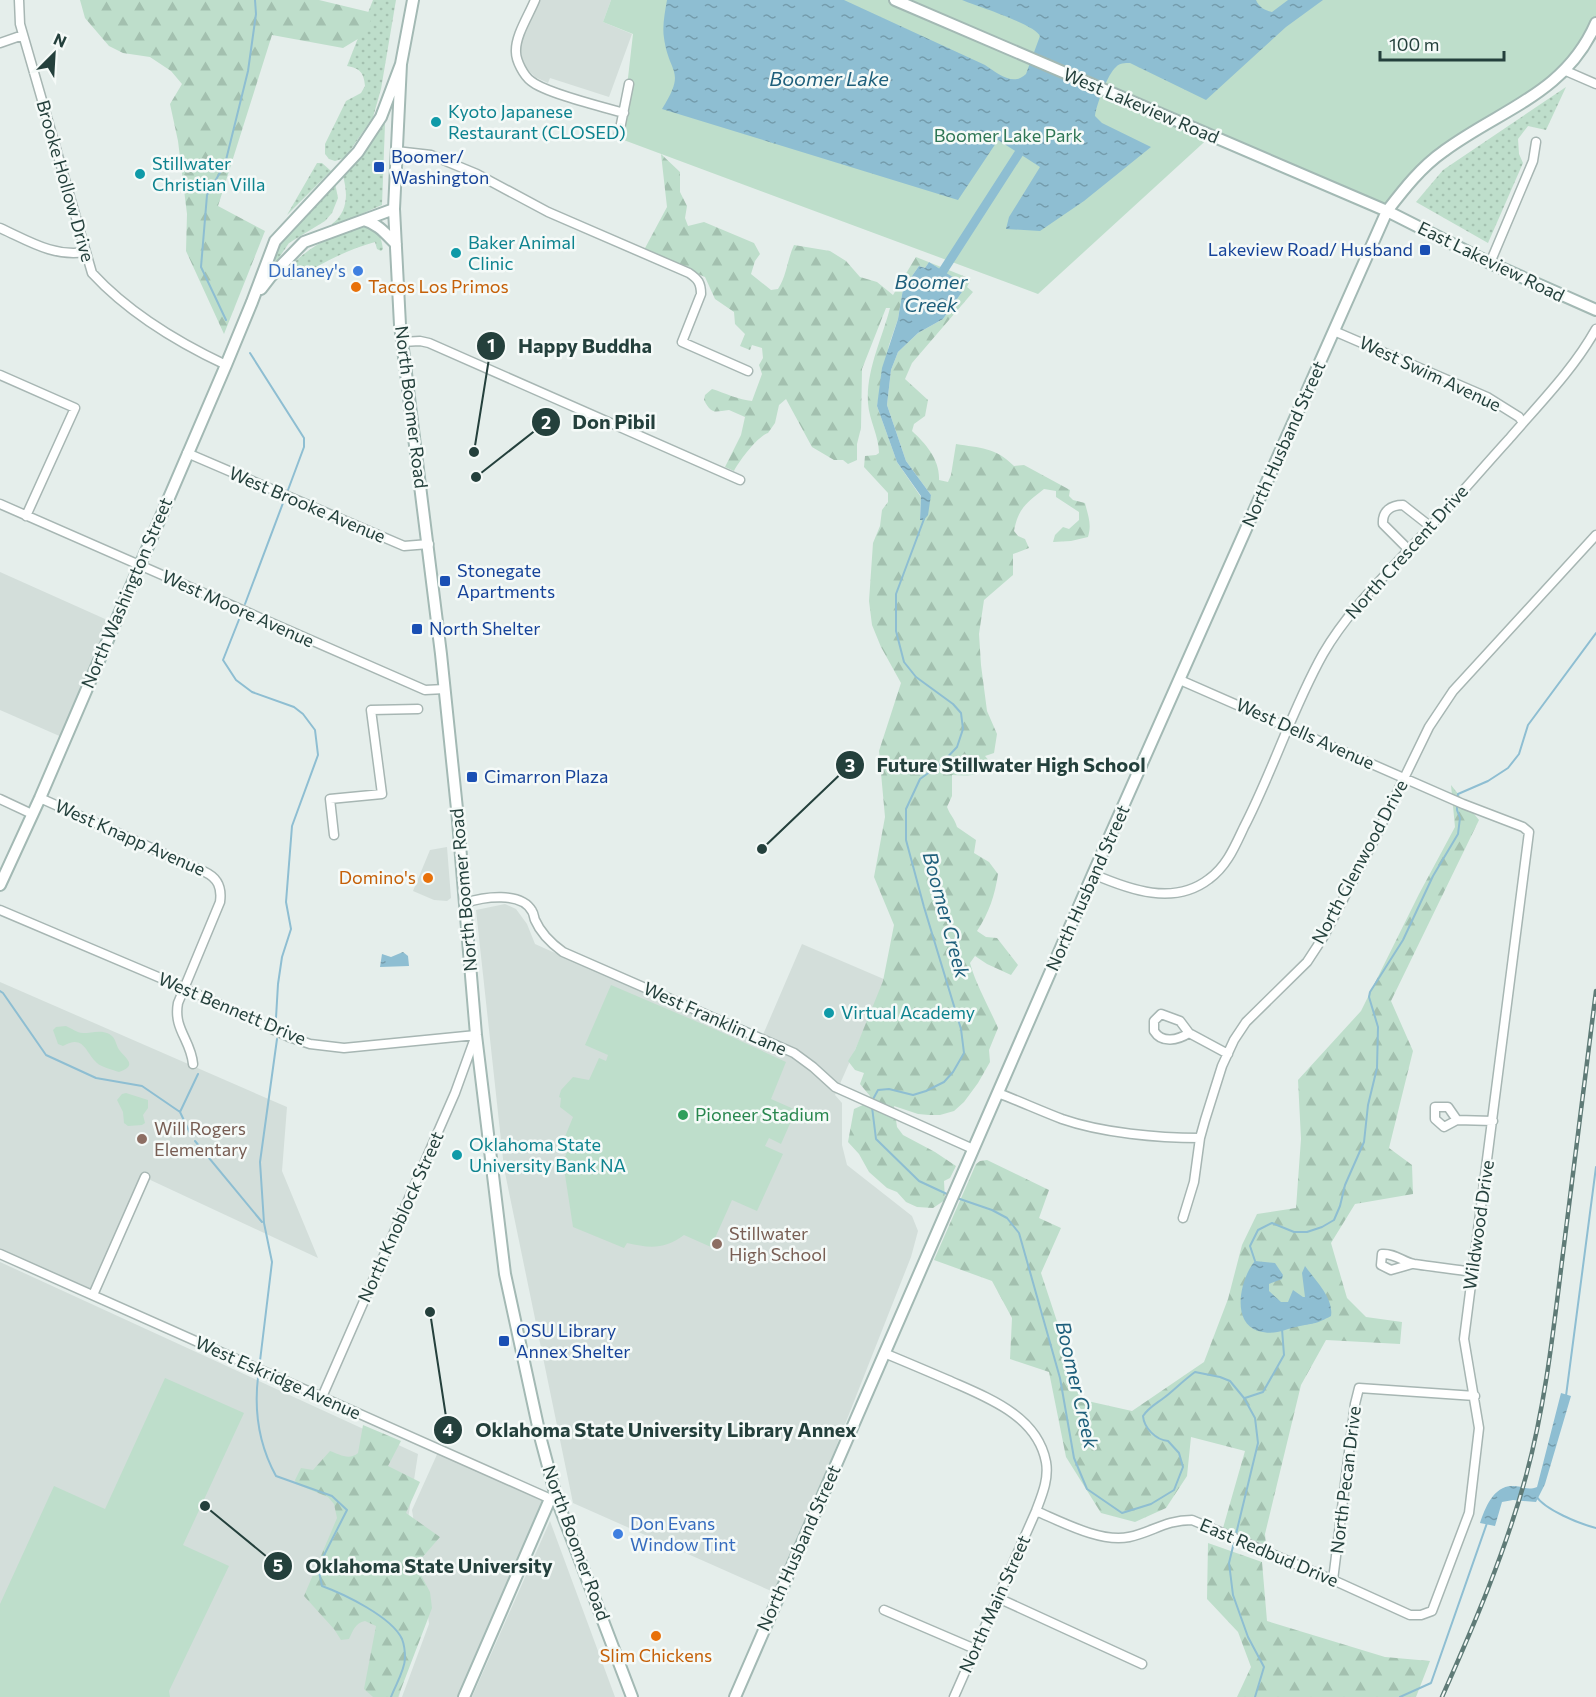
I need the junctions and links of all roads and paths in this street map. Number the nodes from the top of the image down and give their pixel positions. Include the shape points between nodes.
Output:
1 (19, 0) edge
2 (413, 0) edge
3 (536, 0) edge
4 (896, 0) edge
5 (1596, 23) edge
6 (23, 35) junction
7 (0, 44) edge
8 (401, 64) junction
9 (1566, 71) junction
10 (629, 84) dead end
11 (1596, 84) edge
12 (624, 113) junction
13 (619, 134) dead end
14 (1536, 142) dead end
15 (396, 151) junction
16 (394, 208) junction
17 (1387, 211) junction
18 (363, 220) junction
19 (0, 228) edge
20 (396, 244) junction
21 (85, 252) junction
22 (1490, 263) junction
23 (252, 302) junction
24 (1596, 310) edge
25 (1596, 329) edge
26 (1334, 331) junction
27 (402, 342) junction
28 (226, 365) junction
29 (748, 371) dead end
30 (0, 375) edge
31 (1523, 423) junction
32 (187, 453) junction
33 (740, 480) dead end
34 (0, 504) edge
35 (26, 516) junction
36 (1431, 527) junction
37 (1596, 535) edge
38 (429, 544) junction
39 (1409, 550) junction
40 (139, 565) junction
41 (1180, 680) junction
42 (445, 688) junction
43 (418, 709) dead end
44 (1288, 727) junction
45 (1404, 777) junction
46 (40, 798) junction
47 (0, 799) edge
48 (32, 814) junction
49 (1529, 832) joint
50 (333, 835) dead end
51 (1093, 874) junction
52 (0, 885) edge
53 (465, 903) junction
54 (0, 910) edge
55 (184, 988) junction
56 (1189, 1033) dead end
57 (476, 1035) junction
58 (1228, 1054) junction
59 (193, 1064) dead end
60 (998, 1093) junction
61 (1457, 1120) dead end
62 (1493, 1121) junction
63 (1200, 1138) junction
64 (973, 1149) junction
65 (145, 1178) dead end
66 (1183, 1218) dead end
67 (0, 1254) edge
68 (1412, 1264) dead end
69 (1473, 1272) junction
70 (93, 1296) junction
71 (884, 1353) junction
72 (1474, 1396) junction
73 (322, 1397) junction
74 (554, 1500) junction
75 (1036, 1510) junction
76 (1334, 1580) junction
77 (998, 1598) junction
78 (884, 1610) dead end
79 (1431, 1611) joint
80 (975, 1649) junction
81 (1142, 1664) dead end
82 (464, 1697) edge
83 (632, 1697) edge
84 (735, 1697) edge
85 (954, 1697) edge

1 - 6 street, Brooke Hollow Drive
2 - 8 main road, North Washington Street
3 - 12 street via 516,53 531,81
4 - 17 main road, West Lakeview Road
5 - 9 main road, North Husband Street
6 - 7 street
6 - 21 street, Brooke Hollow Drive
8 - 15 main road, North Boomer Road
8 - 23 main road, North Washington Street via 381,117 358,152 275,241
9 - 11 street
9 - 17 main road, North Husband Street via 1536,95 1444,150 1421,169
10 - 12 street
12 - 13 street
14 - 22 street via 1533,161
15 - 16 main road, North Boomer Road
15 - 29 street via 431,155 459,166 548,212 689,273 697,278 701,294 682,342
16 - 18 main road, North Washington Street
16 - 20 main road, North Boomer Road
17 - 22 main road, East Lakeview Road
17 - 26 main road, North Husband Street
18 - 20 main road via 374,222
18 - 23 main road, North Washington Street via 304,242
19 - 21 street via 54,252
20 - 27 main road, North Boomer Road
21 - 28 street, Brooke Hollow Drive via 92,273 106,289 188,347
22 - 24 main road, East Lakeview Road
23 - 28 main road, North Washington Street
25 - 31 street, North Crescent Drive via 1581,356
26 - 31 street, West Swim Avenue via 1487,397
26 - 41 main road, North Husband Street
27 - 33 street via 429,343
27 - 38 main road, North Boomer Road
28 - 32 main road, North Washington Street
30 - 35 street via 75,408
31 - 36 street, North Crescent Drive
32 - 38 street, West Brooke Avenue via 404,546
32 - 40 main road, North Washington Street
34 - 35 street, West Moore Avenue
35 - 40 street, West Moore Avenue
36 - 39 street, North Crescent Drive
36 - 39 street via 1403,506 1386,511 1383,524
37 - 45 street, North Glenwood Drive via 1454,691 1429,727
38 - 42 main road, North Boomer Road
39 - 44 street, North Crescent Drive via 1339,628
40 - 42 street, West Moore Avenue via 425,690
40 - 46 main road, North Washington Street
41 - 44 street, West Dells Avenue
41 - 51 main road, North Husband Street
42 - 53 main road, North Boomer Road
43 - 50 street via 371,710 382,795 330,799
44 - 45 street, West Dells Avenue
44 - 51 street, North Crescent Drive via 1234,851 1211,878 1196,888 1162,894 1129,888
45 - 49 street, West Dells Avenue
45 - 58 street, North Glenwood Drive via 1324,936 1307,962 1246,1022
46 - 48 main road, North Washington Street
46 - 55 street, West Knapp Avenue via 200,869 218,882 220,902
47 - 48 street, West Knapp Avenue
48 - 52 main road, North Washington Street
49 - 62 street, Wildwood Drive
51 - 60 main road, North Husband Street
53 - 57 main road, North Boomer Road
53 - 64 street, West Franklin Lane via 478,898 509,897 522,903 532,910 549,941 563,952 794,1053 835,1087
54 - 55 street, West Bennett Drive
55 - 57 street, West Bennett Drive via 310,1044 344,1048
55 - 59 street via 177,1021
56 - 58 street
57 - 73 street, North Knoblock Street via 455,1093
57 - 74 main road, North Boomer Road via 505,1274
58 - 63 street, North Glenwood Drive
60 - 63 street via 1064,1119 1111,1130
60 - 64 main road, North Husband Street
61 - 62 street
62 - 69 street, Wildwood Drive
63 - 66 street, North Glenwood Drive via 1194,1182
64 - 71 main road, North Husband Street
65 - 70 street
67 - 70 street, West Eskridge Avenue
68 - 69 street
69 - 72 street, Wildwood Drive via 1464,1339
70 - 73 street, West Eskridge Avenue
71 - 75 street, North Main Street via 993,1400 1023,1420 1038,1438 1046,1462 1046,1483
71 - 84 main road, North Husband Street
72 - 76 street, North Pecan Drive via 1359,1388
72 - 79 street, Wildwood Drive via 1479,1428 1469,1513
73 - 74 street, West Eskridge Avenue
74 - 82 main road
74 - 83 main road, North Boomer Road
75 - 76 street, East Redbud Drive via 1074,1528 1114,1539 1176,1520 1192,1520
75 - 77 street, North Main Street
76 - 79 street, East Redbud Drive via 1410,1615
77 - 80 street, North Main Street
77 - 81 street
78 - 80 street
80 - 85 street, North Main Street

